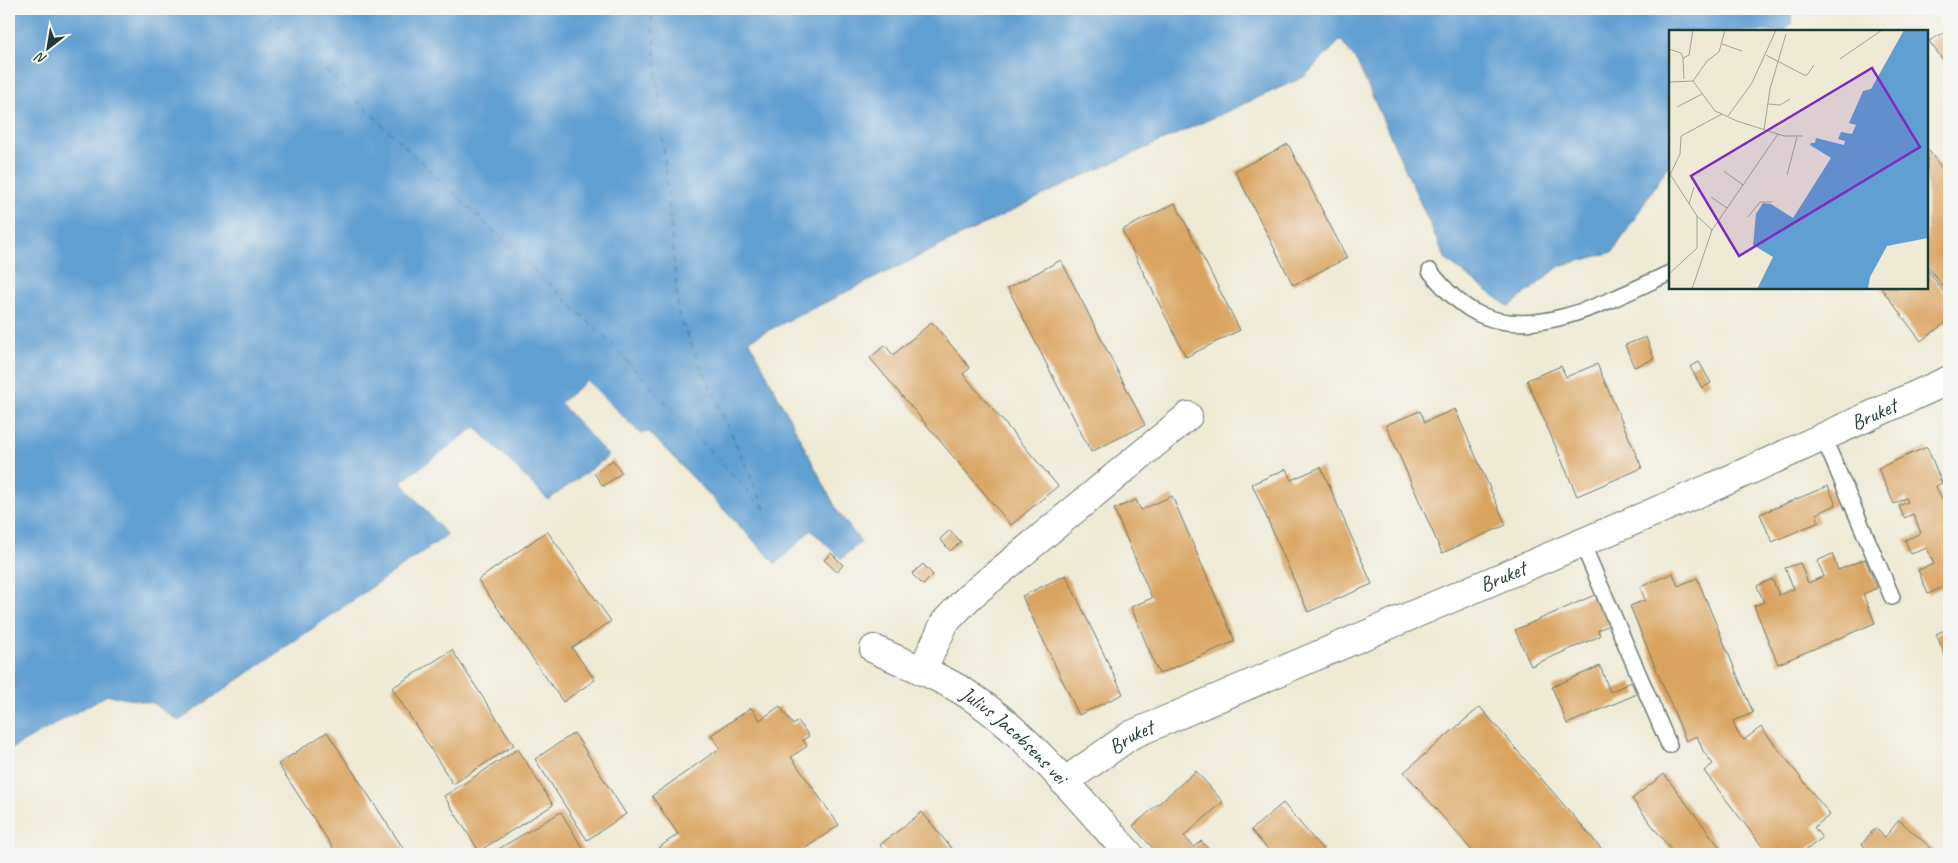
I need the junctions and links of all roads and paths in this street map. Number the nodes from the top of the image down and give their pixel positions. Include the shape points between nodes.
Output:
1 (1430, 271) dead end
2 (1669, 273) edge
3 (1949, 380) edge
4 (1188, 416) dead end
5 (1824, 439) junction
6 (1582, 543) junction
7 (1892, 597) dead end
8 (874, 649) dead end
9 (922, 671) junction
10 (1669, 745) dead end
11 (1064, 782) junction
12 (1128, 854) edge

1 - 2 lane via 1461,304 1482,316 1526,323 1598,306
3 - 5 street, Bruket
4 - 9 street via 969,597 946,622
5 - 6 street, Bruket
5 - 7 lane
6 - 10 lane
6 - 11 street, Bruket via 1131,735
8 - 9 street, Julius Jacobsens vei
9 - 11 street, Julius Jacobsens vei via 951,684 987,708
11 - 12 street, Julius Jacobsens vei

